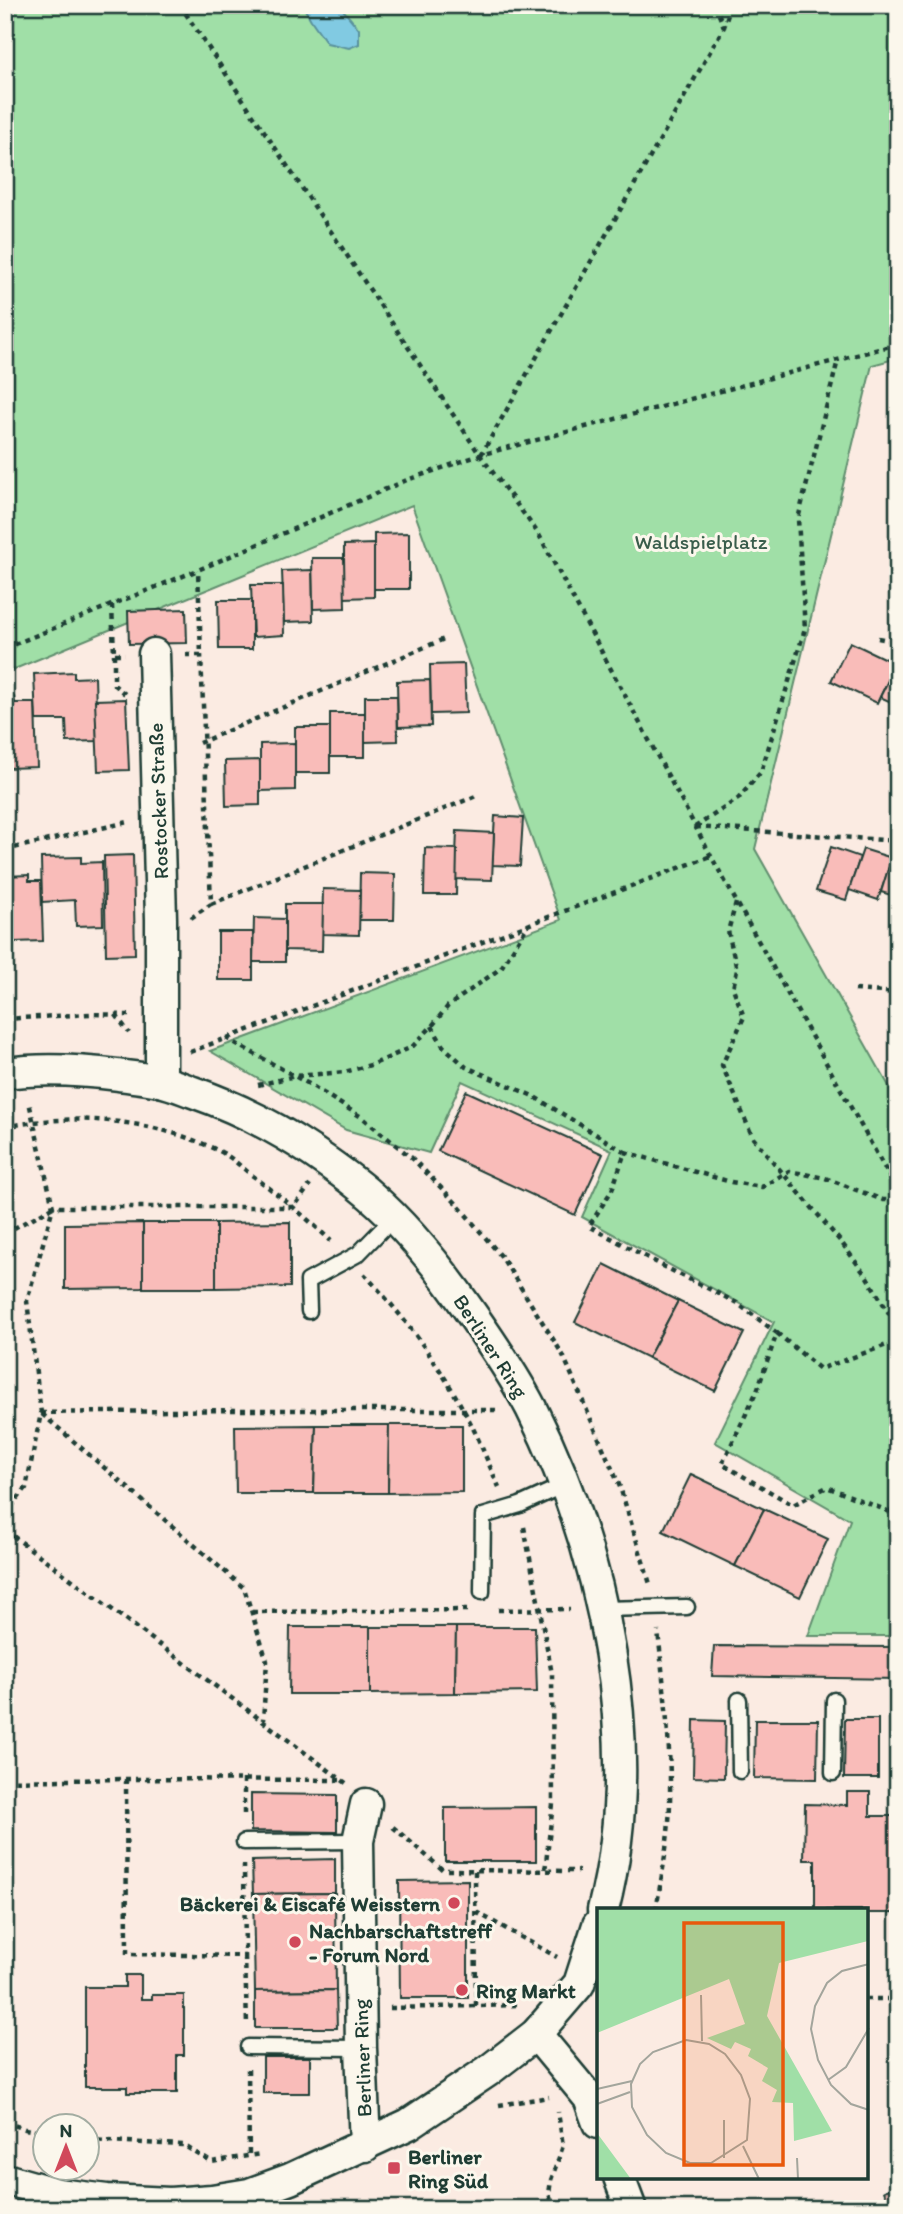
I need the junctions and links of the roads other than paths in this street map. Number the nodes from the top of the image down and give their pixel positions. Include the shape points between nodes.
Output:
1 (154, 654) road end
2 (13, 1072) edge
3 (161, 1081) junction
4 (393, 1218) junction
5 (309, 1311) dead end
6 (564, 1485) junction
7 (482, 1592) dead end
8 (687, 1607) dead end
9 (602, 1609) junction
10 (739, 1700) dead end
11 (834, 1700) dead end
12 (740, 1771) dead end
13 (833, 1773) dead end
14 (366, 1804) road end
15 (358, 1841) junction
16 (244, 1842) road end
17 (603, 1908) edge
18 (597, 1928) edge
19 (536, 2034) junction
20 (248, 2047) road end
21 (361, 2048) junction
22 (597, 2120) edge
23 (365, 2146) junction
24 (5, 2179) edge
25 (620, 2179) edge
26 (631, 2209) edge

1 - 3 street, Rostocker Straße
2 - 3 street, Berliner Ring via 81,1070
3 - 4 street, Berliner Ring via 225,1103 281,1131 371,1196
4 - 5 lane via 358,1254 309,1281
4 - 6 street, Berliner Ring via 446,1277 483,1330 532,1410
6 - 7 lane via 483,1517
6 - 9 street, Berliner Ring
8 - 9 lane
9 - 17 street, Berliner Ring via 619,1724 619,1792
10 - 12 lane
11 - 13 lane
14 - 15 street, Berliner Ring
15 - 16 lane
15 - 21 street, Berliner Ring
18 - 19 street, Berliner Ring via 579,1984
19 - 22 street via 589,2098
19 - 23 street, Berliner Ring via 409,2124
20 - 21 lane
21 - 23 street, Berliner Ring
23 - 24 street, Berliner Ring via 249,2194 212,2200 107,2200 58,2194
25 - 26 street

